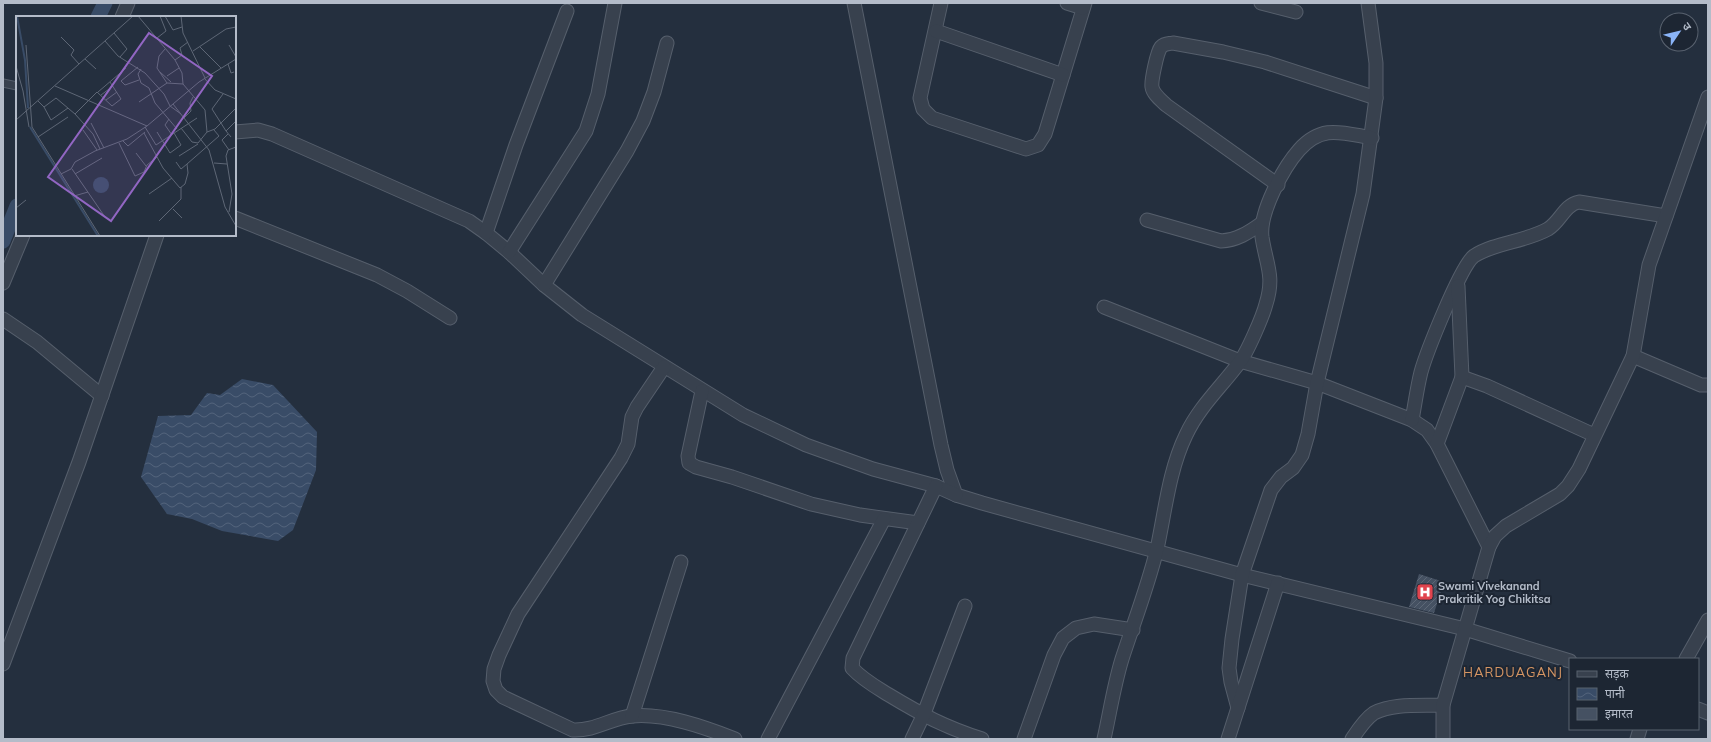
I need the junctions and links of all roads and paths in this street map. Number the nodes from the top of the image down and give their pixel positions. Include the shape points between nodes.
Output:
1 (128, 3) edge
2 (615, 3) edge
3 (854, 3) edge
4 (941, 3) edge
5 (1067, 3) edge
6 (1261, 3) edge
7 (1368, 3) edge
8 (1084, 5) edge
9 (567, 11) dead end
10 (1296, 12) dead end
11 (122, 16) edge
12 (936, 31) junction
13 (667, 43) dead end
14 (1063, 75) junction
15 (3, 83) edge
16 (16, 86) edge
17 (1708, 97) edge
18 (1376, 98) junction
19 (236, 132) edge
20 (1372, 138) junction
21 (1278, 185) junction
22 (1666, 216) junction
23 (236, 218) edge
24 (1147, 220) dead end
25 (1262, 223) junction
26 (486, 232) junction
27 (23, 236) edge
28 (157, 236) edge
29 (509, 252) junction
30 (1458, 282) junction
31 (3, 283) edge
32 (544, 285) junction
33 (1104, 307) dead end
34 (450, 318) dead end
35 (3, 319) edge
36 (1633, 356) junction
37 (1240, 361) junction
38 (664, 367) junction
39 (1462, 377) junction
40 (1317, 383) junction
41 (1708, 385) edge
42 (702, 390) junction
43 (102, 396) junction
44 (1412, 420) junction
45 (1594, 435) junction
46 (1437, 444) junction
47 (936, 486) junction
48 (956, 494) junction
49 (884, 519) junction
50 (918, 523) junction
51 (1488, 547) junction
52 (1156, 550) junction
53 (681, 562) dead end
54 (1242, 575) junction
55 (1278, 583) junction
56 (965, 606) dead end
57 (1708, 620) edge
58 (1466, 629) junction
59 (1133, 630) junction
60 (1687, 658) edge
61 (1569, 661) edge
62 (3, 664) edge
63 (1442, 705) junction
64 (1238, 708) junction
65 (632, 716) junction
66 (922, 716) junction
67 (735, 739) edge
68 (768, 739) edge
69 (912, 739) edge
70 (982, 739) edge
71 (1024, 739) edge
72 (1104, 739) edge
73 (1228, 739) edge
74 (1352, 739) edge
75 (1443, 739) edge

1 - 11 street
2 - 29 street via 598,94 588,126
3 - 48 street via 941,445
4 - 12 street
5 - 8 street
6 - 10 street
7 - 18 street via 1376,63
8 - 14 street
9 - 26 street
12 - 14 street
12 - 14 street via 920,98 923,109 932,118 1026,149 1038,145 1045,134
13 - 32 street via 654,92 627,151
15 - 16 lane
17 - 22 street
18 - 20 street
18 - 21 street via 1264,62 1173,43 1165,44 1160,49 1152,82 1152,89 1157,96
19 - 26 street via 258,130 272,134 469,221
20 - 21 street via 1330,131 1315,136 1299,149
20 - 40 street via 1363,194
21 - 25 street via 1266,208
22 - 30 street via 1572,203 1548,229 1472,257 1464,267
22 - 36 street via 1649,265
23 - 34 street via 377,275 407,290
24 - 25 street via 1221,241 1233,240
25 - 37 street via 1262,238 1270,270 1270,289 1266,306
26 - 29 street
27 - 31 street
28 - 43 street
29 - 32 street
30 - 39 street
30 - 44 street via 1427,356
32 - 38 street via 582,314
33 - 37 street
35 - 43 street via 37,342
36 - 41 street via 1701,385
36 - 45 street
37 - 40 street
37 - 52 street via 1200,410 1186,435 1175,467
38 - 42 street
38 - 65 street via 632,417 628,444 621,458 518,614 494,669 493,681 496,690 503,697 573,730 594,728
39 - 45 street via 1488,386
39 - 46 street
40 - 44 street
40 - 54 street via 1302,455 1271,490
42 - 47 street via 743,415 806,445 873,469
42 - 49 street via 688,456 689,463 811,504
43 - 62 street
44 - 46 street via 1427,430
45 - 51 street via 1579,469 1568,486 1560,494 1506,526
46 - 51 street
47 - 48 street
47 - 50 street
48 - 52 street
49 - 50 street
49 - 68 street
50 - 66 street via 853,658 852,668 861,678
51 - 58 street
52 - 54 street
52 - 59 street
53 - 65 street
54 - 55 street
54 - 64 street via 1229,668
55 - 58 street
55 - 64 street
56 - 66 street
57 - 60 street
58 - 61 street
58 - 63 street
59 - 71 street via 1094,624 1076,628 1063,638 1054,654
59 - 72 street via 1122,660
63 - 74 street via 1390,708 1374,714 1364,722
63 - 75 street
64 - 73 street
65 - 67 street via 671,720 705,728
66 - 69 street
66 - 70 street

